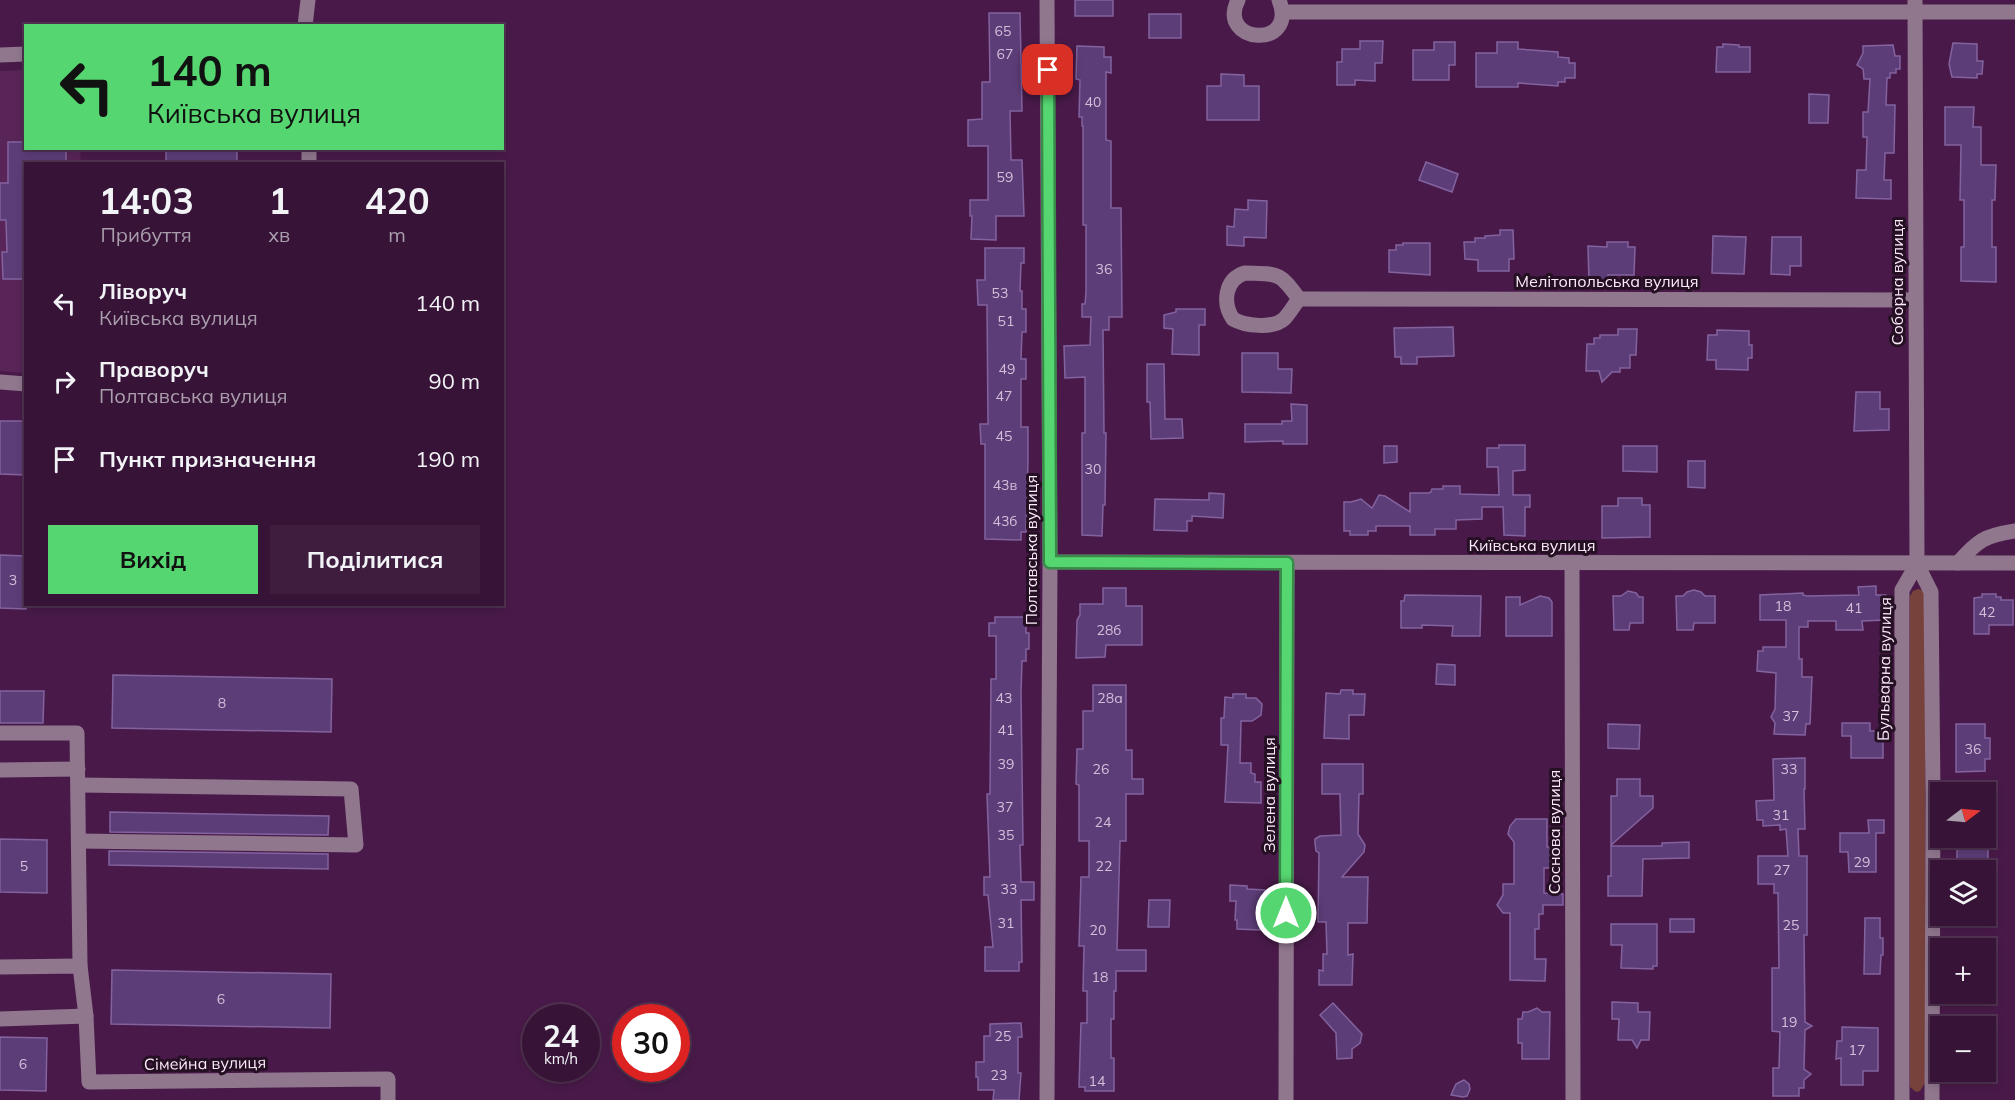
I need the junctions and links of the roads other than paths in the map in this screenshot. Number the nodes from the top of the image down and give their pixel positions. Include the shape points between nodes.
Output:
1 (308, 0) edge
2 (1047, 0) edge
3 (1238, 0) edge
4 (1281, 6) edge
5 (1915, 7) edge
6 (2015, 12) edge
7 (305, 24) edge
8 (24, 54) edge
9 (0, 55) edge
10 (1299, 298) junction
11 (1915, 300) junction
12 (0, 382) edge
13 (24, 384) edge
14 (2015, 531) edge
15 (1050, 562) junction
16 (1287, 563) junction
17 (1572, 563) junction
18 (1958, 563) junction
19 (2015, 563) edge
20 (1917, 564) junction
21 (0, 733) edge
22 (78, 769) junction
23 (0, 770) edge
24 (79, 785) junction
25 (79, 841) junction
26 (80, 966) junction
27 (0, 967) edge
28 (86, 1016) junction
29 (0, 1019) edge
30 (388, 1100) edge
31 (1047, 1100) edge
32 (1286, 1100) edge
33 (1573, 1100) edge
34 (1902, 1100) edge
35 (1932, 1100) edge

1 - 7 street
2 - 15 street, Полтавська вулиця
3 - 4 street via 1234,13 1237,24 1254,36 1274,31 1281,22
4 - 5 street
5 - 6 street
5 - 11 street, Соборна вулиця
8 - 9 street
10 - 10 street via 1280,276 1245,273 1230,283 1227,306 1239,322 1270,324 1282,321
10 - 11 street, Мелітопольська вулиця
11 - 20 street, Соборна вулиця
12 - 13 street
14 - 18 street via 1994,534 1976,543
15 - 16 street, Київська вулиця
15 - 31 street, Полтавська вулиця
16 - 17 street, Київська вулиця
16 - 32 street, Зелена вулиця
17 - 20 street, Київська вулиця
17 - 33 street, Соснова вулиця
18 - 19 street, Київська вулиця
18 - 20 street, Київська вулиця
20 - 34 street, Бульварна вулиця via 1902,590
20 - 35 street via 1931,592
21 - 22 street, Сімейна вулиця via 77,733
22 - 23 street
22 - 24 street, Сімейна вулиця
24 - 25 street, Сімейна вулиця
24 - 25 street via 351,789 356,845
25 - 26 street, Сімейна вулиця
26 - 27 street
26 - 28 street, Сімейна вулиця
28 - 29 street
28 - 30 street, Сімейна вулиця via 89,1082 388,1079

